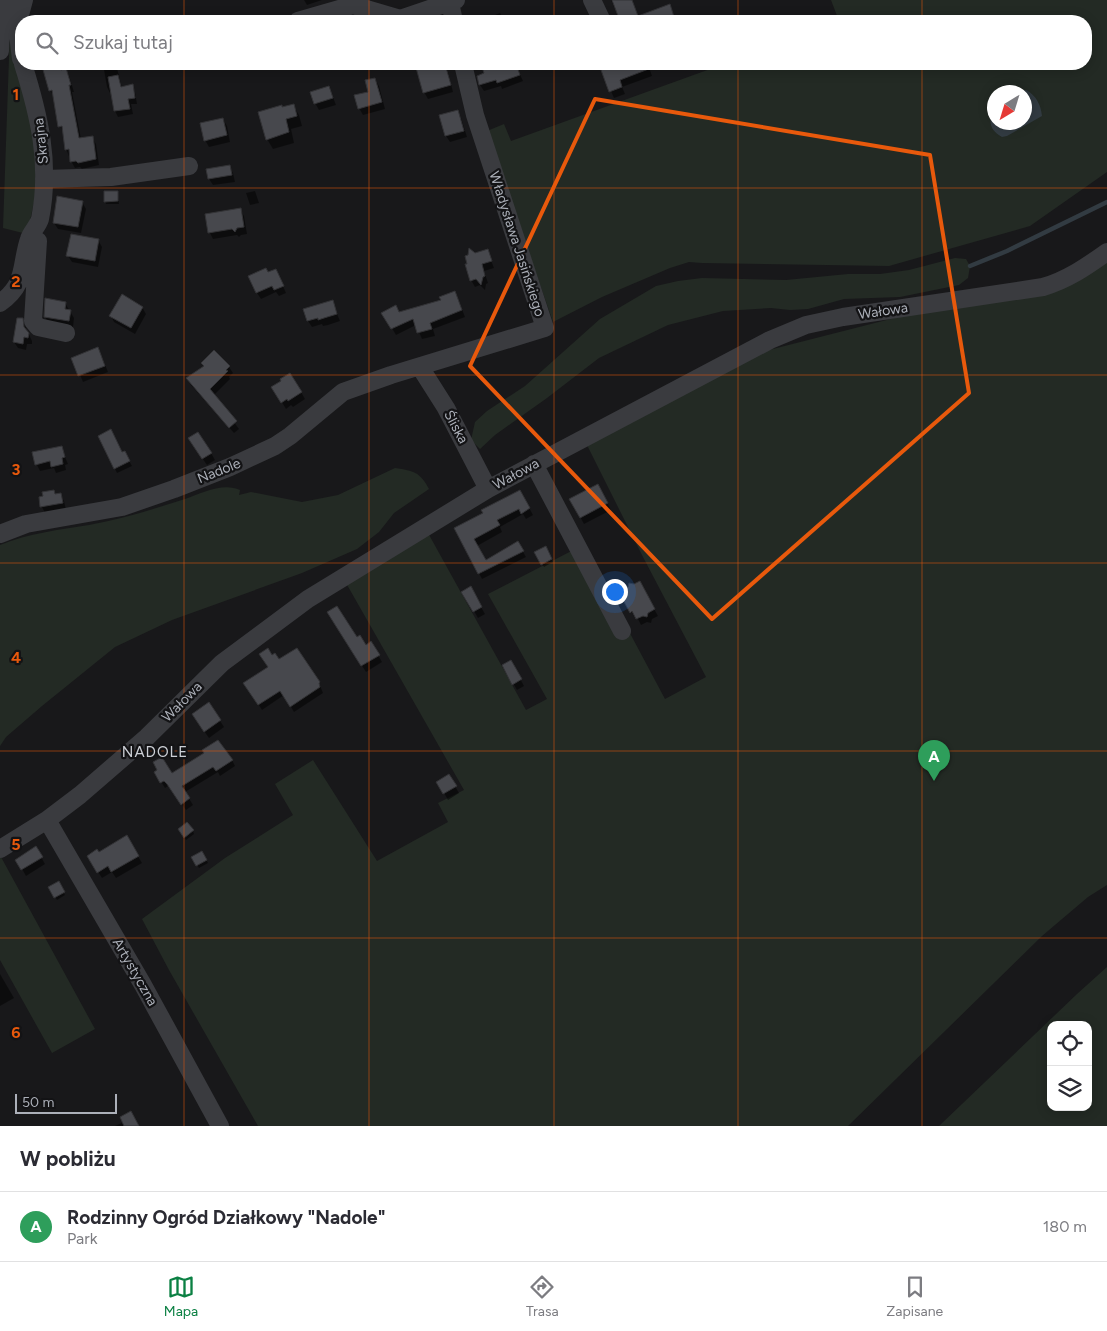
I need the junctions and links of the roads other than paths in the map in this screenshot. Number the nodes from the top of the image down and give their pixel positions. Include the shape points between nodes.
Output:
1 (10, 0) edge
2 (24, 0) edge
3 (592, 0) edge
4 (453, 1) edge
5 (20, 15) edge
6 (319, 15) edge
7 (387, 15) edge
8 (412, 15) edge
9 (454, 15) edge
10 (599, 15) edge
11 (0, 51) edge
12 (25, 70) edge
13 (464, 70) edge
14 (188, 166) dead end
15 (44, 179) junction
16 (40, 221) junction
17 (1107, 252) edge
18 (0, 303) edge
19 (66, 333) dead end
20 (420, 367) junction
21 (534, 464) junction
22 (488, 489) junction
23 (0, 534) edge
24 (622, 632) dead end
25 (47, 820) junction
26 (0, 849) edge
27 (220, 1126) edge

1 - 11 street via 1,28
2 - 5 street
3 - 10 street
4 - 8 street
4 - 9 street
6 - 7 street via 353,5
12 - 15 street, Skrajna via 40,121
13 - 20 street, Władysława Jasińskiego via 475,115 545,328
14 - 15 street via 111,177
15 - 16 street, Skrajna
16 - 18 street, Skrajna via 29,238 22,277 10,296
16 - 19 street, Skrajna via 33,321 38,328
17 - 21 street, Wałowa via 1066,279 1043,287 806,325 770,340
20 - 22 street, Śliska via 446,408
20 - 23 street, Nadole via 343,392 275,446 214,473 122,507 26,524
21 - 22 street, Wałowa
21 - 24 street
22 - 25 street, Wałowa via 308,599 240,648 115,766
25 - 26 street, Wałowa
25 - 27 street, Artystyczna

